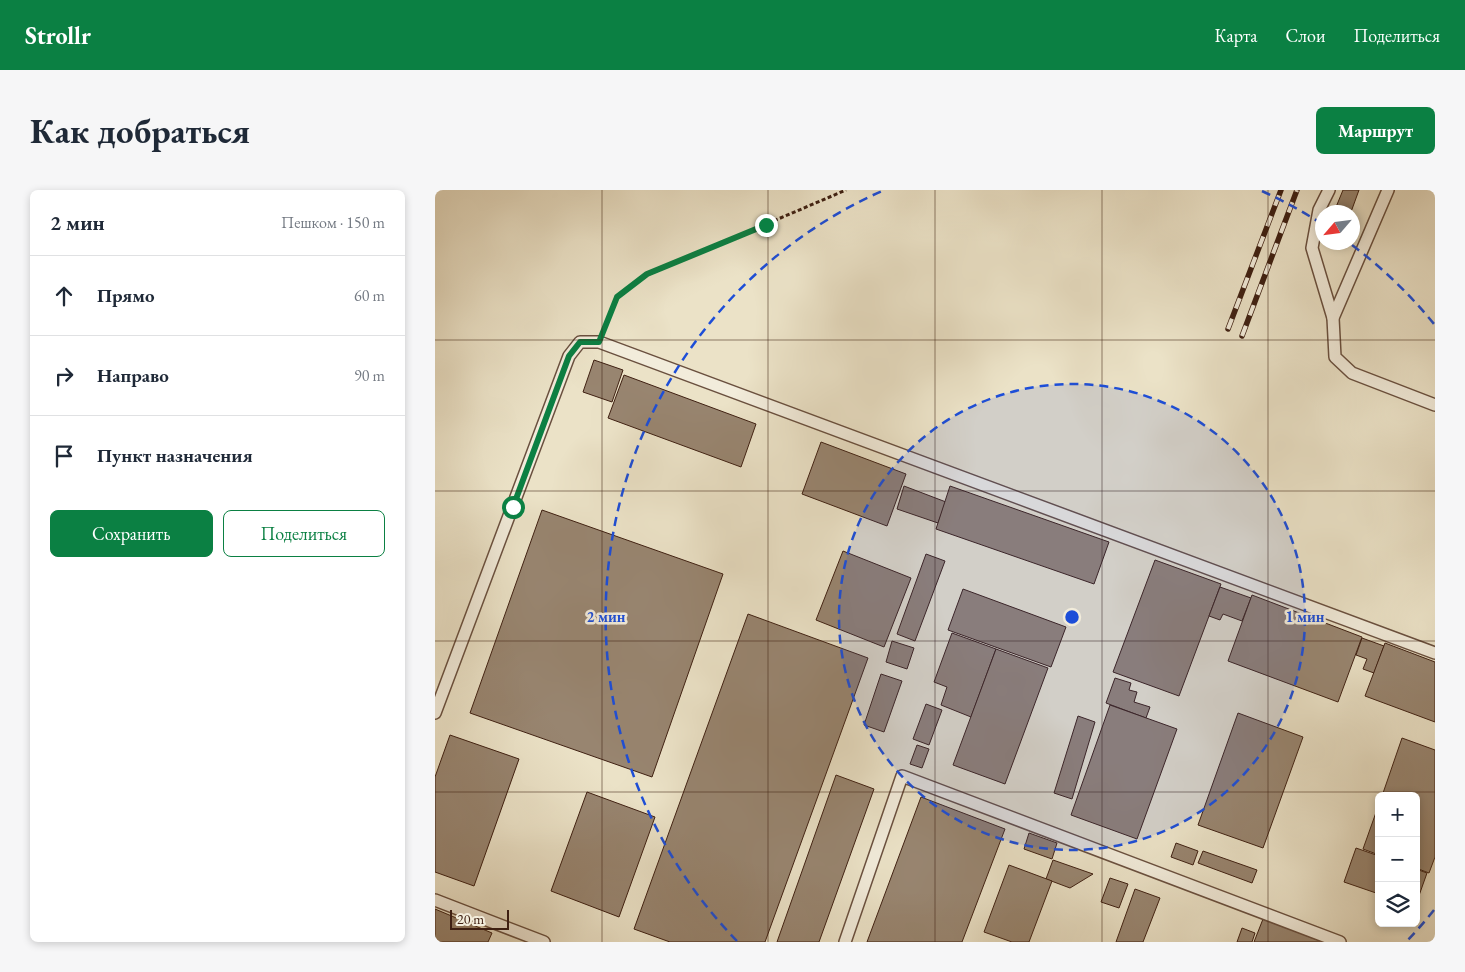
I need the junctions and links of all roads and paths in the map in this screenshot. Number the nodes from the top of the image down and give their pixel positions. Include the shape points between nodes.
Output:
1 (846, 190) edge
2 (1329, 190) edge
3 (1388, 190) edge
4 (1333, 318) junction
5 (599, 342) junction
6 (1435, 405) edge
7 (1435, 653) edge
8 (435, 713) edge
9 (435, 900) edge
10 (544, 942) edge
11 (845, 942) edge
12 (1340, 942) edge

1 - 5 path via 647,274 617,297
2 - 4 lane via 1319,210 1312,248
3 - 4 lane
4 - 6 lane via 1335,357 1351,373
5 - 7 lane
5 - 8 lane via 580,342 569,356
9 - 10 lane
11 - 12 lane via 903,776

